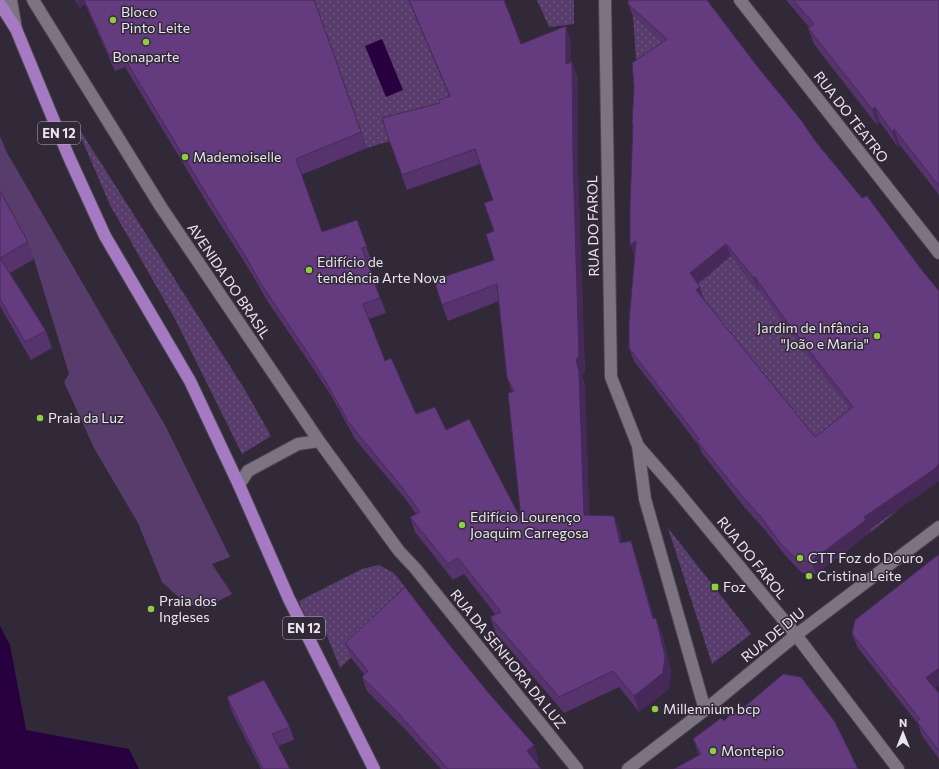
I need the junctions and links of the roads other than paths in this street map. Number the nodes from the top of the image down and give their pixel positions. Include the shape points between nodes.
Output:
1 (11, 0) edge
2 (33, 0) edge
3 (605, 0) edge
4 (740, 0) edge
5 (0, 4) edge
6 (16, 29) junction
7 (939, 253) edge
8 (318, 441) junction
9 (638, 446) junction
10 (239, 485) junction
11 (939, 527) edge
12 (415, 568) joint
13 (796, 635) junction
14 (705, 710) junction
15 (374, 769) edge
16 (577, 769) edge
17 (628, 769) edge
18 (898, 769) edge

1 - 6 main road
2 - 8 main road, AVENIDA DO BRASIL via 161,207
3 - 9 main road, RUA DO FAROL via 611,377
4 - 7 main road, RUA DO TEATRO
5 - 6 main road, EN 12
6 - 10 main road, EN 12 via 105,236 190,381
8 - 10 main road via 298,444 248,471
8 - 12 main road, AVENIDA DO BRASIL
9 - 13 main road, RUA DO FAROL
9 - 14 main road, RUA DO FAROL via 645,499
10 - 15 main road, EN 12 via 289,599
11 - 13 main road, RUA DE DIU
12 - 16 main road, RUA DA SENHORA DA LUZ
13 - 14 main road, RUA DE DIU
13 - 18 main road, RUA DO FAROL
14 - 17 main road, RUA DE DIU

